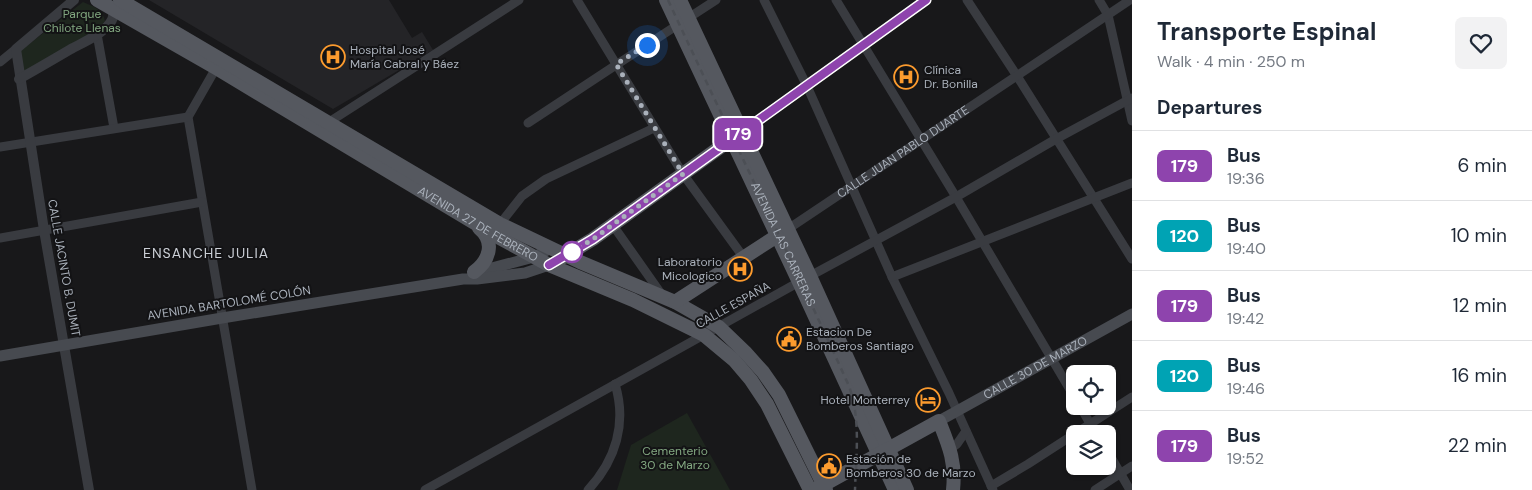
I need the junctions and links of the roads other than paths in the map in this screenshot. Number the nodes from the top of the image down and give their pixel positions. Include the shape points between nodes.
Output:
1 (74, 0) edge
2 (97, 0) edge
3 (519, 0) edge
4 (577, 0) edge
5 (666, 0) edge
6 (680, 0) edge
7 (716, 0) edge
8 (764, 0) edge
9 (836, 0) edge
10 (926, 0) edge
11 (967, 0) edge
12 (1099, 0) edge
13 (1130, 0) edge
14 (114, 3) edge
15 (1108, 15) junction
16 (683, 22) junction
17 (97, 34) junction
18 (865, 45) junction
19 (16, 49) junction
20 (0, 62) edge
21 (616, 64) junction
22 (216, 68) junction
23 (1017, 76) junction
24 (19, 79) junction
25 (806, 86) junction
26 (1130, 99) edge
27 (188, 117) junction
28 (1132, 121) edge
29 (528, 123) dead end
30 (324, 126) junction
31 (114, 128) junction
32 (654, 128) junction
33 (736, 135) junction
34 (1056, 138) junction
35 (922, 140) junction
36 (30, 142) junction
37 (0, 147) edge
38 (683, 174) junction
39 (1132, 184) edge
40 (852, 187) junction
41 (956, 197) junction
42 (1092, 198) junction
43 (202, 202) junction
44 (473, 223) junction
45 (500, 224) junction
46 (612, 224) junction
47 (44, 230) junction
48 (782, 233) junction
49 (0, 238) edge
50 (593, 239) junction
51 (876, 241) junction
52 (982, 243) junction
53 (551, 248) junction
54 (566, 256) junction
55 (534, 257) junction
56 (744, 258) junction
57 (1132, 259) edge
58 (549, 265) junction
59 (595, 268) junction
60 (468, 276) junction
61 (892, 277) junction
62 (804, 279) junction
63 (662, 295) junction
64 (676, 302) junction
65 (1132, 314) edge
66 (222, 318) junction
67 (719, 327) junction
68 (704, 335) junction
69 (64, 345) junction
70 (0, 356) edge
71 (1052, 359) junction
72 (1066, 383) edge
73 (615, 384) junction
74 (1132, 397) edge
75 (957, 411) junction
76 (1085, 415) edge
77 (939, 421) junction
78 (1090, 424) junction
79 (966, 431) junction
80 (950, 449) junction
81 (1132, 466) edge
82 (1116, 467) edge
83 (1120, 474) junction
84 (822, 488) edge
85 (992, 488) edge
86 (89, 490) edge
87 (252, 490) edge
88 (425, 490) edge
89 (588, 490) edge
90 (810, 490) edge
91 (896, 490) edge
92 (907, 490) edge
93 (953, 490) edge
94 (1095, 490) edge
95 (1130, 490) edge

1 - 19 street
2 - 14 main road, AVENIDA 27 DE FEBRERO
3 - 30 street
4 - 21 street
5 - 16 main road, AVENIDA LAS CARRERAS
6 - 16 main road, AVENIDA LAS CARRERAS
7 - 16 street
8 - 25 street
9 - 18 street
10 - 18 street
11 - 23 street
12 - 15 street
13 - 15 street, CALLE JUAN PABLO DUARTE
14 - 17 street via 110,23
14 - 22 main road, AVENIDA 27 DE FEBRERO
14 - 30 main road, AVENIDA 27 DE FEBRERO
15 - 23 street, CALLE JUAN PABLO DUARTE
15 - 26 street
16 - 21 street
16 - 33 main road, AVENIDA LAS CARRERAS
17 - 24 street
17 - 31 street
18 - 25 street
18 - 35 street
19 - 20 street
19 - 24 street, CALLE JACINTO B. DUMIT
21 - 29 street
21 - 32 street
22 - 27 street
22 - 30 main road, AVENIDA 27 DE FEBRERO
23 - 34 street
23 - 35 street, CALLE JUAN PABLO DUARTE
24 - 36 street, CALLE JACINTO B. DUMIT
25 - 33 street
25 - 40 street
26 - 28 street
26 - 34 street, CALLE ESPAÑA
27 - 31 street
27 - 43 street
30 - 44 main road, AVENIDA 27 DE FEBRERO
30 - 45 main road, AVENIDA 27 DE FEBRERO
31 - 36 street
32 - 38 street
32 - 45 street via 546,179 522,196
33 - 38 main road
33 - 48 main road, AVENIDA LAS CARRERAS
34 - 41 street, CALLE ESPAÑA
34 - 42 street
35 - 40 street, CALLE JUAN PABLO DUARTE
35 - 41 street
36 - 37 street
36 - 47 street, CALLE JACINTO B. DUMIT
38 - 46 main road
38 - 56 street
39 - 42 street
40 - 48 street, CALLE JUAN PABLO DUARTE
40 - 51 street
41 - 51 street, CALLE ESPAÑA
41 - 52 street
42 - 52 street
42 - 57 street
43 - 47 street
43 - 66 street
44 - 55 main road, AVENIDA 27 DE FEBRERO
44 - 60 main road via 483,231 489,244 488,256 482,266
45 - 53 main road, AVENIDA 27 DE FEBRERO
46 - 50 main road
46 - 63 street
47 - 49 street
47 - 69 street, CALLE JACINTO B. DUMIT
48 - 56 main road, CALLE JUAN PABLO DUARTE
48 - 62 main road, AVENIDA LAS CARRERAS
50 - 54 main road
50 - 59 main road via 588,245
51 - 61 street
51 - 62 street, CALLE ESPAÑA
52 - 61 street
52 - 71 street
53 - 54 main road, AVENIDA 27 DE FEBRERO
53 - 55 main road, AVENIDA BARTOLOMÉ COLÓN
54 - 58 main road
54 - 59 main road, AVENIDA 27 DE FEBRERO
55 - 58 main road, AVENIDA 27 DE FEBRERO
55 - 60 main road, AVENIDA BARTOLOMÉ COLÓN
56 - 64 main road, CALLE JUAN PABLO DUARTE
58 - 60 main road, AVENIDA BARTOLOMÉ COLÓN via 526,273 477,279
58 - 68 main road, AVENIDA 27 DE FEBRERO via 633,300
59 - 63 main road, AVENIDA 27 DE FEBRERO
60 - 66 main road, AVENIDA BARTOLOMÉ COLÓN
61 - 75 street
62 - 67 street, CALLE ESPAÑA
62 - 91 main road, AVENIDA LAS CARRERAS
62 - 92 main road, AVENIDA LAS CARRERAS
63 - 64 main road, AVENIDA 27 DE FEBRERO
64 - 67 main road, AVENIDA 27 DE FEBRERO
65 - 71 main road, CALLE 30 DE MARZO
66 - 69 main road, AVENIDA BARTOLOMÉ COLÓN
66 - 87 street
67 - 68 street, CALLE ESPAÑA
67 - 84 main road, AVENIDA 27 DE FEBRERO via 757,365 779,395
68 - 73 street, CALLE ESPAÑA
68 - 90 main road, AVENIDA 27 DE FEBRERO via 734,360 751,380 767,404
69 - 70 main road, AVENIDA BARTOLOMÉ COLÓN
69 - 86 street, CALLE JACINTO B. DUMIT
71 - 72 street
71 - 75 main road, CALLE 30 DE MARZO
73 - 88 street, CALLE ESPAÑA
73 - 89 street via 620,419 617,442 610,459
74 - 78 street
75 - 77 main road, CALLE 30 DE MARZO
75 - 79 street
76 - 78 street
77 - 80 main road
77 - 84 main road, CALLE 30 DE MARZO
78 - 85 street
79 - 80 street via 958,444
79 - 85 street
80 - 93 main road via 954,468
81 - 83 street
82 - 83 street
83 - 94 street
83 - 95 street

